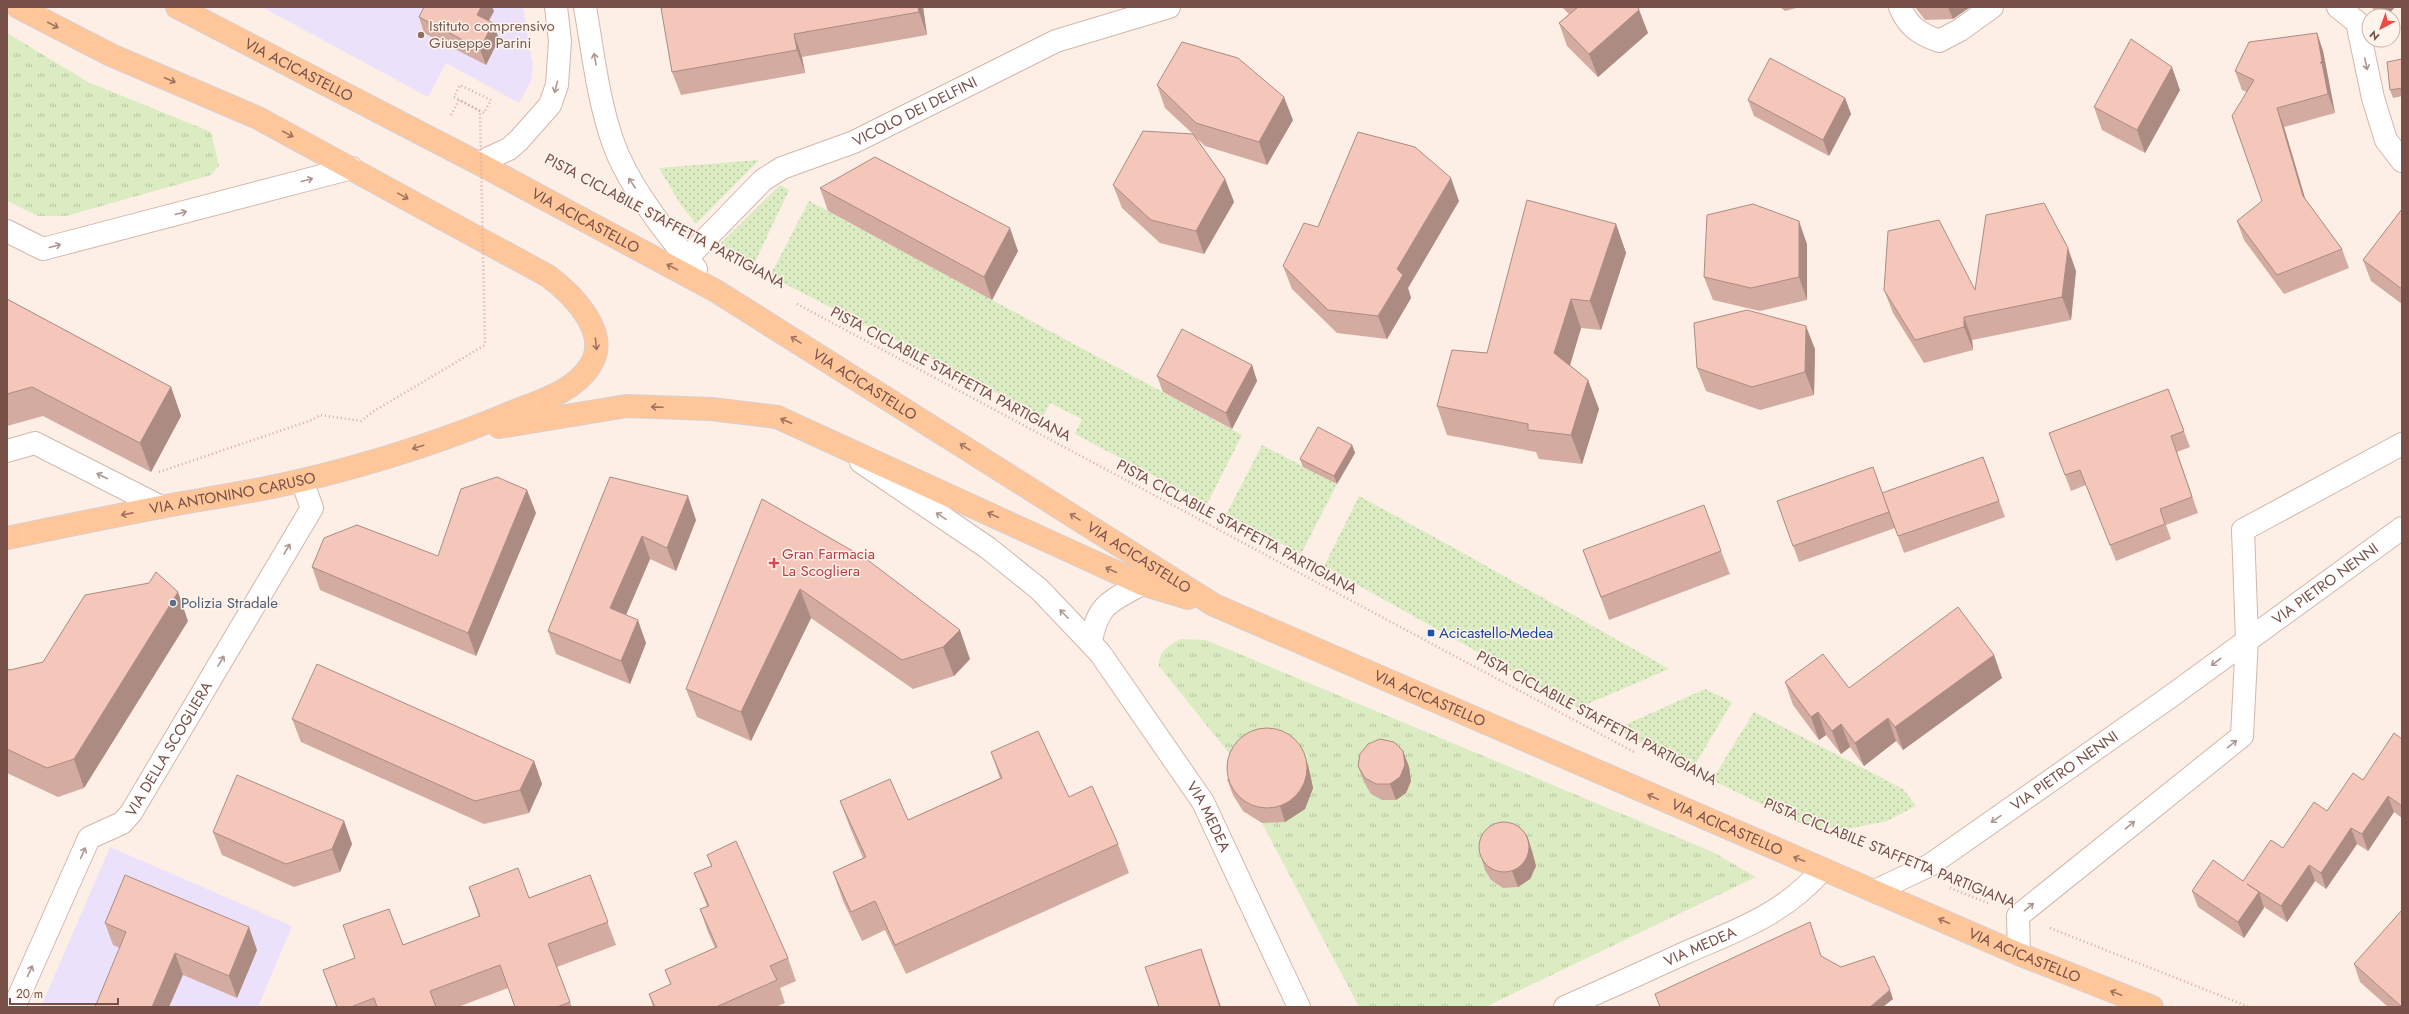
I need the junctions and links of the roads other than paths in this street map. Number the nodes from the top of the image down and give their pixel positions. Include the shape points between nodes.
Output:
1 (177, 7) edge
2 (556, 7) edge
3 (585, 7) edge
4 (1169, 7) edge
5 (1900, 7) edge
6 (1992, 7) edge
7 (2338, 7) edge
8 (22, 8) edge
9 (2402, 161) edge
10 (478, 163) junction
11 (352, 168) junction
12 (7, 230) edge
13 (687, 258) junction
14 (716, 291) junction
15 (455, 436) junction
16 (822, 436) junction
17 (2402, 444) edge
18 (7, 451) edge
19 (302, 481) junction
20 (161, 507) junction
21 (2402, 528) edge
22 (7, 538) edge
23 (1142, 584) junction
24 (1214, 605) junction
25 (2247, 639) junction
26 (1091, 642) junction
27 (1823, 869) junction
28 (1875, 891) junction
29 (2019, 954) junction
30 (14, 1007) edge
31 (1299, 1007) edge
32 (1565, 1007) edge
33 (2152, 1007) edge

1 - 10 main road, VIA ACICASTELLO
2 -> 10 street via 560,41 557,85 550,105 509,149
13 -> 3 street via 630,180 614,145 605,114
4 - 13 street, VICOLO DEI DELFINI via 1056,40 854,142 782,168 763,180
5 - 6 street via 1904,16 1920,34 1939,41 1960,30
7 -> 9 street via 2357,22 2372,98 2386,140
8 -> 11 main road via 111,55 258,118
14 -> 10 main road, VIA ACICASTELLO
12 -> 11 street via 43,249
11 -> 15 main road via 548,276 564,288 581,308 595,334 596,352 591,366 579,379 551,396
13 - 14 street
24 -> 14 main road, VIA ACICASTELLO
16 -> 15 main road via 777,417 711,409 626,406
15 -> 19 main road, VIA ANTONINO CARUSO
23 -> 16 main road
26 -> 16 street, VIA MEDEA via 1039,590 988,548
17 - 25 street via 2243,530
20 -> 18 street via 35,443
19 - 20 main road, VIA ANTONINO CARUSO
30 -> 19 street, VIA DELLA SCOGLIERA via 89,838 122,823 131,813 312,508
20 -> 22 main road, VIA ANTONINO CARUSO
21 - 25 street, VIA PIETRO NENNI
23 - 24 main road
23 - 26 street via 1109,603 1094,621
27 -> 24 main road, VIA ACICASTELLO
25 -> 28 street, VIA PIETRO NENNI via 2167,699 1930,865
29 -> 25 street via 2018,916 2242,736
26 - 31 street, VIA MEDEA via 1158,734 1203,802
27 - 28 main road, VIA ACICASTELLO
27 - 32 street, VIA MEDEA via 1808,887 1789,903 1755,922
29 -> 28 main road, VIA ACICASTELLO
33 -> 29 main road, VIA ACICASTELLO

